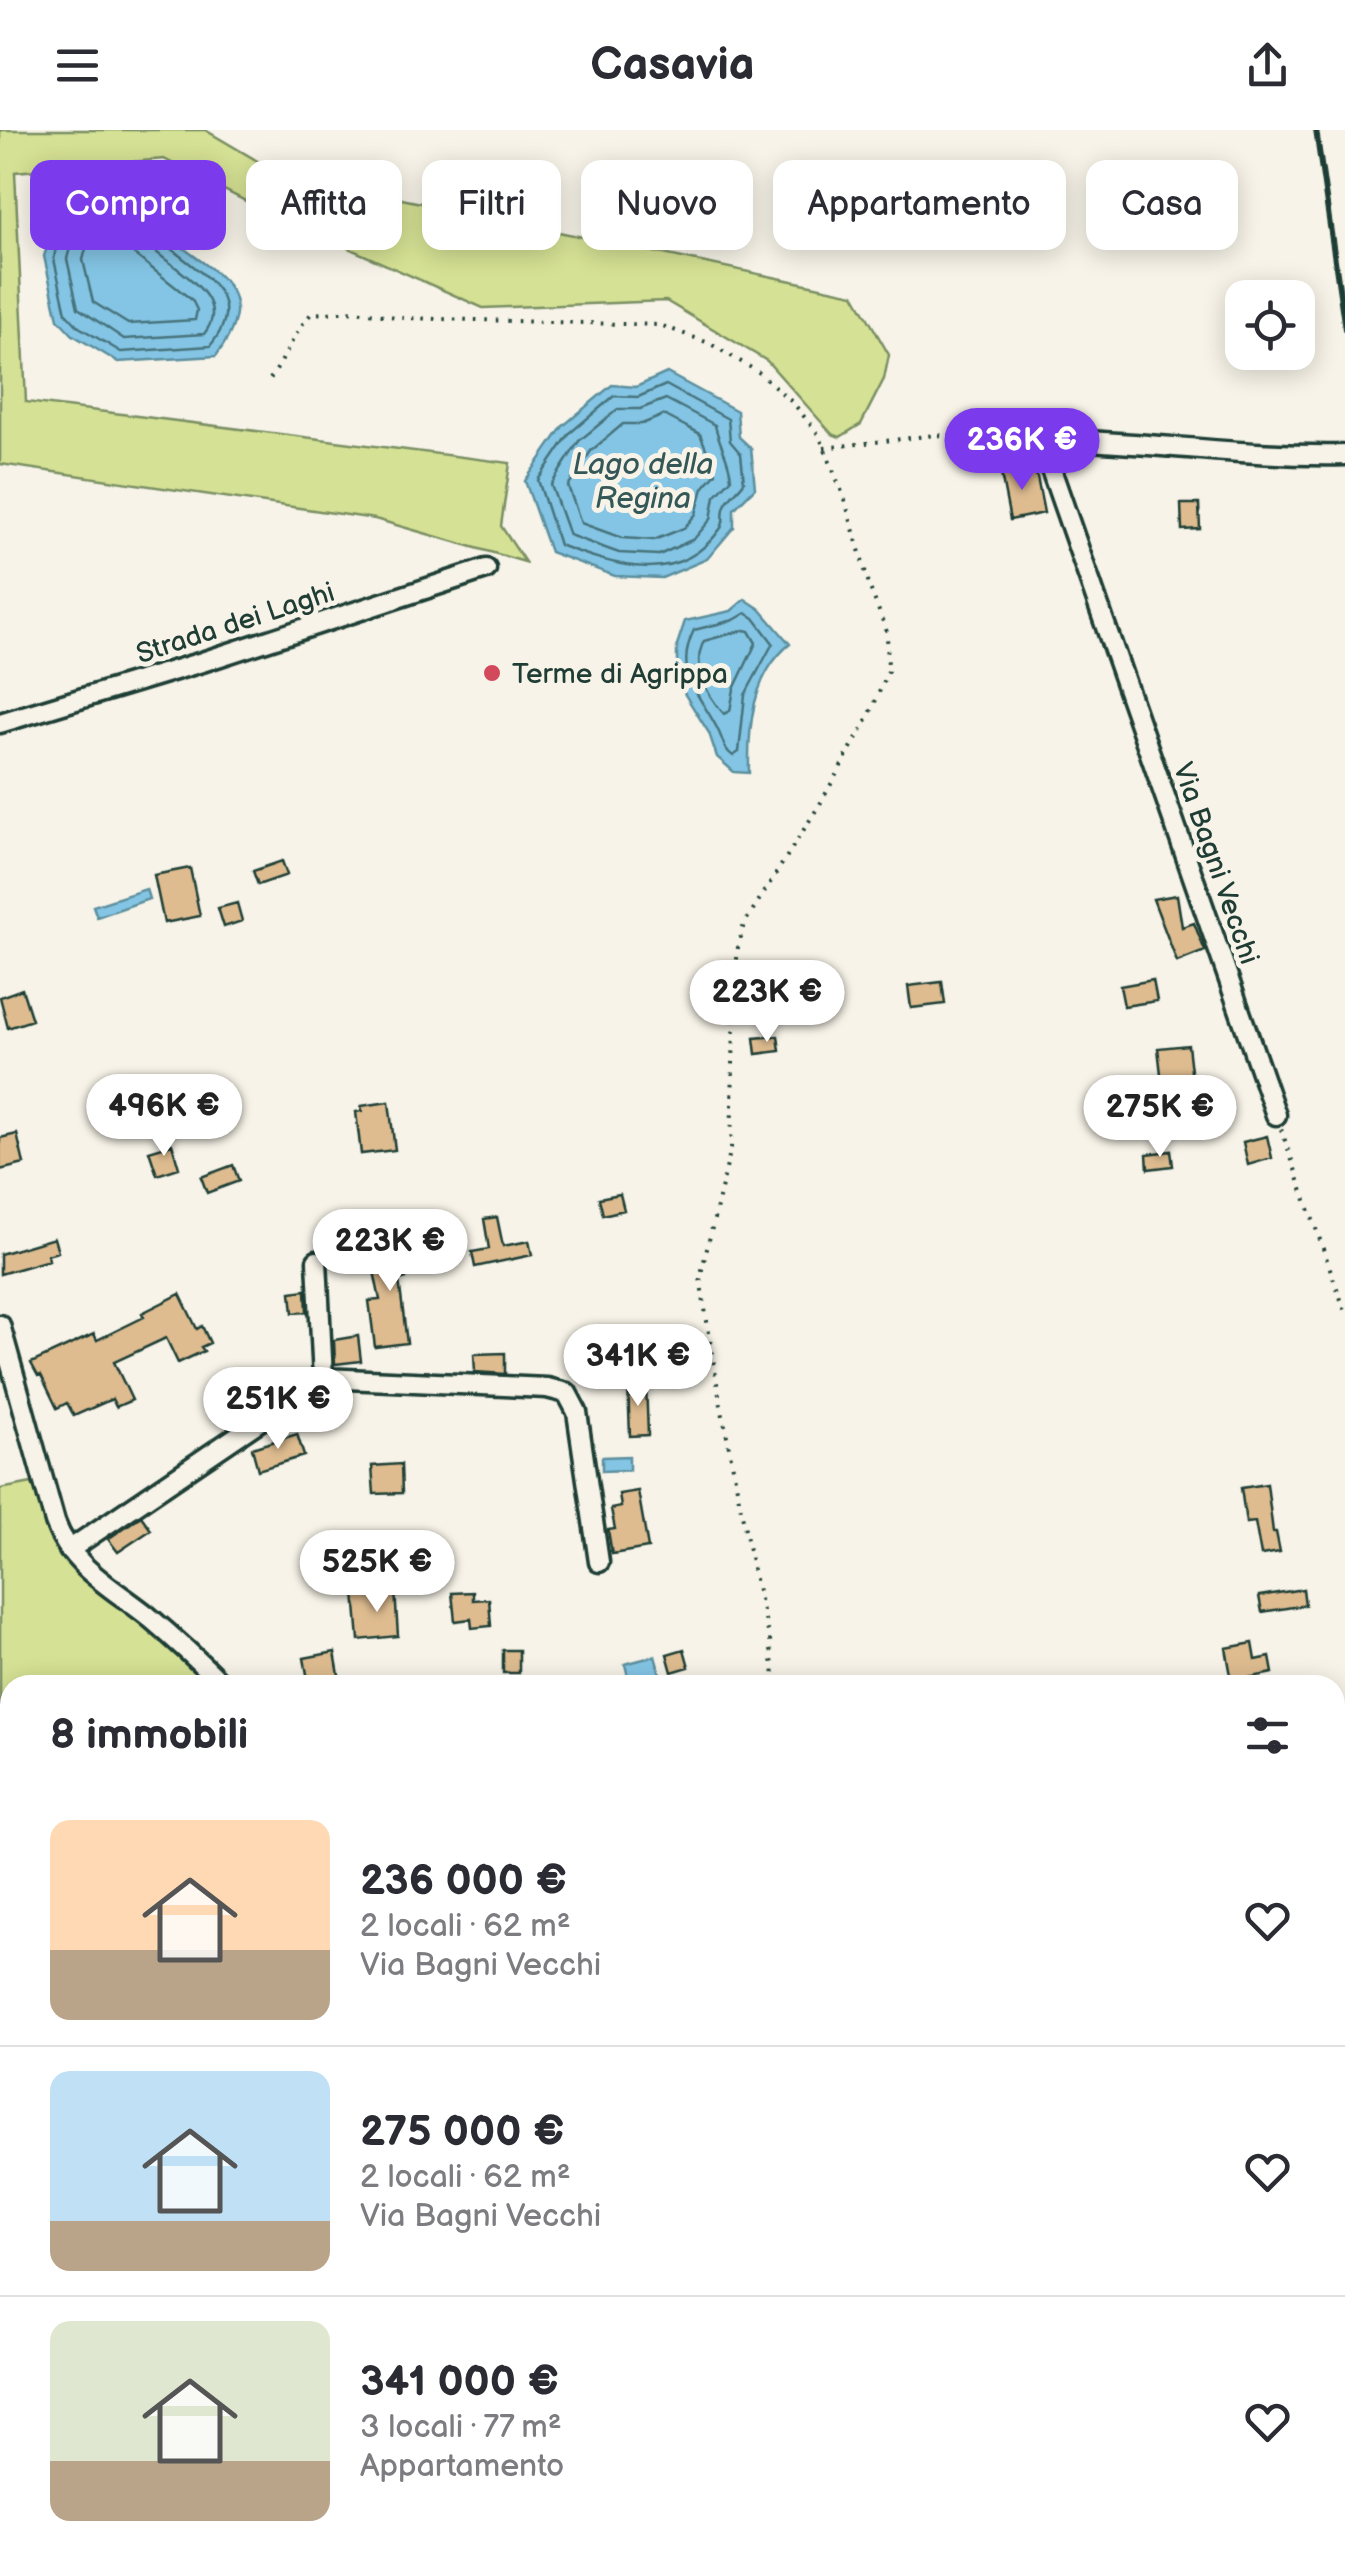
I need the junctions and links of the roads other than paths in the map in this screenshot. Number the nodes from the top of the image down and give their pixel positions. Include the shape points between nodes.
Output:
1 (1345, 455) edge
2 (486, 569) dead end
3 (0, 723) edge
4 (1276, 1115) road end
5 (317, 1261) dead end
6 (0, 1325) edge
7 (323, 1378) junction
8 (68, 1550) junction
9 (598, 1562) dead end
10 (213, 1675) edge

1 - 4 street, Via Bagni Vecchi via 1062,440 1047,450
2 - 3 street, Strada dei Laghi
5 - 7 street
6 - 8 street
7 - 8 street
7 - 9 street via 566,1394 577,1412
8 - 10 street

